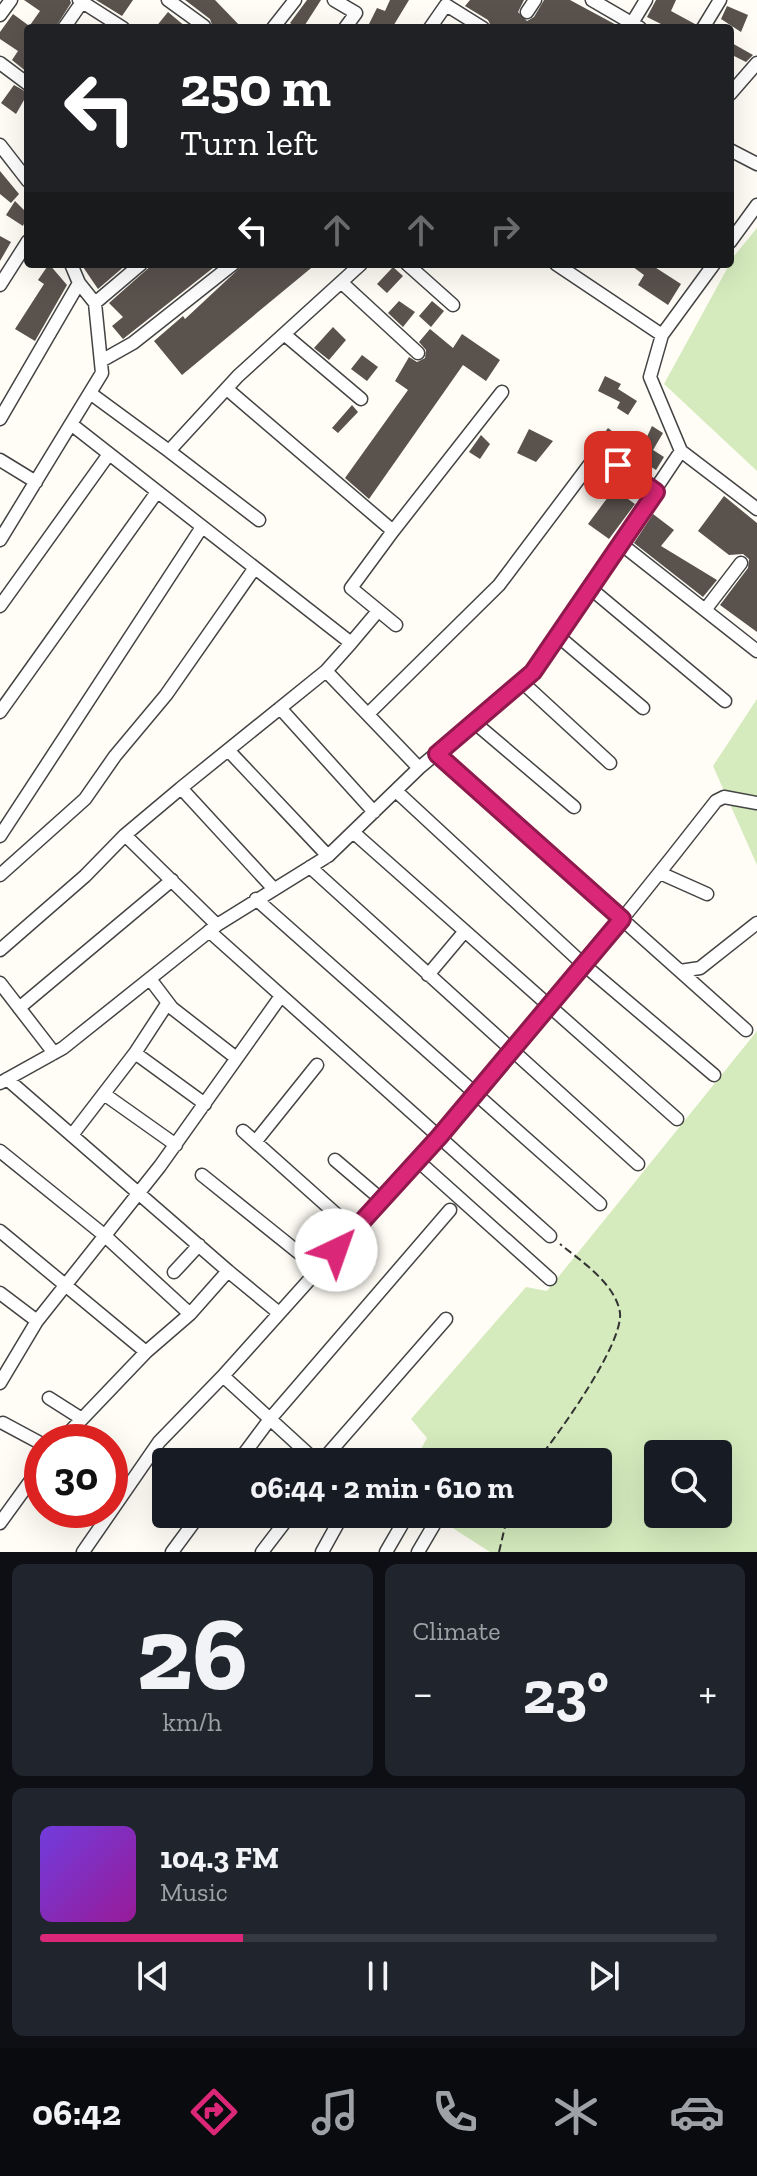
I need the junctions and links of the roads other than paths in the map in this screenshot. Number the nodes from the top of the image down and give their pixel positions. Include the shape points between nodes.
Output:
1 (11, 0) edge
2 (168, 0) edge
3 (295, 0) edge
4 (334, 0) edge
5 (535, 0) edge
6 (592, 0) edge
7 (646, 0) edge
8 (720, 0) edge
9 (80, 1) edge
10 (462, 5) edge
11 (527, 12) dead end
12 (0, 15) edge
13 (66, 24) edge
14 (117, 24) edge
15 (201, 24) edge
16 (276, 24) edge
17 (348, 24) edge
18 (433, 24) edge
19 (479, 24) edge
20 (633, 24) edge
21 (637, 24) edge
22 (705, 24) edge
23 (0, 63) edge
24 (757, 63) edge
25 (736, 77) edge
26 (24, 81) edge
27 (2, 152) edge
28 (734, 152) edge
29 (757, 164) edge
30 (24, 177) edge
31 (757, 205) edge
32 (734, 237) edge
33 (24, 247) edge
34 (73, 268) edge
35 (136, 268) edge
36 (228, 268) edge
37 (357, 268) edge
38 (411, 268) edge
39 (562, 268) edge
40 (711, 268) edge
41 (341, 282) junction
42 (79, 283) junction
43 (0, 285) edge
44 (95, 303) junction
45 (453, 305) dead end
46 (284, 334) junction
47 (662, 335) junction
48 (418, 353) dead end
49 (101, 361) junction
50 (227, 389) junction
51 (502, 392) dead end
52 (90, 393) junction
53 (361, 399) dead end
54 (0, 419) edge
55 (71, 424) junction
56 (169, 451) junction
57 (681, 451) junction
58 (109, 454) junction
59 (0, 460) edge
60 (36, 482) junction
61 (157, 492) junction
62 (656, 492) junction
63 (757, 509) edge
64 (259, 520) dead end
65 (202, 527) junction
66 (393, 531) junction
67 (0, 540) edge
68 (621, 544) junction
69 (741, 563) dead end
70 (254, 569) junction
71 (590, 588) junction
72 (0, 606) edge
73 (705, 610) junction
74 (376, 613) junction
75 (396, 625) dead end
76 (558, 636) junction
77 (351, 643) junction
78 (757, 651) edge
79 (326, 671) junction
80 (522, 682) junction
81 (725, 701) dead end
82 (280, 708) junction
83 (643, 708) dead end
84 (0, 712) edge
85 (368, 714) junction
86 (475, 723) junction
87 (228, 750) junction
88 (437, 754) junction
89 (610, 763) dead end
90 (419, 768) junction
91 (181, 788) junction
92 (396, 791) junction
93 (757, 803) edge
94 (574, 807) dead end
95 (374, 812) junction
96 (353, 832) junction
97 (125, 835) junction
98 (0, 836) edge
99 (328, 856) junction
100 (310, 867) junction
101 (660, 873) junction
102 (0, 875) edge
103 (172, 880) junction
104 (273, 888) junction
105 (707, 894) dead end
106 (256, 899) junction
107 (622, 919) junction
108 (757, 923) edge
109 (213, 928) junction
110 (465, 931) junction
111 (0, 950) edge
112 (583, 964) junction
113 (680, 971) junction
114 (428, 975) junction
115 (150, 979) junction
116 (0, 983) edge
117 (281, 996) junction
118 (167, 1004) junction
119 (548, 1005) junction
120 (19, 1008) junction
121 (746, 1030) dead end
122 (510, 1051) junction
123 (54, 1053) junction
124 (135, 1053) junction
125 (235, 1057) junction
126 (317, 1065) dead end
127 (714, 1075) dead end
128 (4, 1081) edge
129 (104, 1094) junction
130 (474, 1095) junction
131 (205, 1104) junction
132 (677, 1119) dead end
133 (243, 1131) dead end
134 (72, 1135) junction
135 (439, 1137) junction
136 (256, 1141) junction
137 (176, 1145) junction
138 (0, 1151) edge
139 (335, 1160) dead end
140 (417, 1160) junction
141 (638, 1164) dead end
142 (202, 1175) dead end
143 (139, 1192) junction
144 (382, 1200) junction
145 (600, 1204) dead end
146 (450, 1210) dead end
147 (354, 1230) junction
148 (0, 1231) edge
149 (104, 1235) junction
150 (550, 1236) road end
151 (199, 1245) junction
152 (319, 1269) junction
153 (228, 1271) junction
154 (174, 1272) dead end
155 (550, 1279) dead end
156 (63, 1286) junction
157 (0, 1293) edge
158 (279, 1313) junction
159 (190, 1314) junction
160 (446, 1319) dead end
161 (37, 1321) junction
162 (146, 1352) junction
163 (223, 1376) junction
164 (0, 1383) edge
165 (49, 1398) dead end
166 (82, 1419) junction
167 (270, 1419) junction
168 (3, 1423) dead end
169 (77, 1424) edge
170 (24, 1434) edge
171 (248, 1448) edge
172 (303, 1448) edge
173 (331, 1448) edge
174 (24, 1490) edge
175 (0, 1523) edge
176 (190, 1528) edge
177 (280, 1528) edge
178 (335, 1528) edge
179 (400, 1528) edge
180 (432, 1528) edge
181 (83, 1552) edge
182 (172, 1552) edge
183 (262, 1552) edge
184 (322, 1552) edge
185 (386, 1552) edge
186 (418, 1552) edge

1 - 12 street
2 - 15 street
3 - 16 street
4 - 17 street via 356,13
5 - 11 street
6 - 20 street
7 - 21 street
8 - 22 street
9 - 13 street
9 - 14 street
10 - 18 street via 446,5
10 - 19 street
23 - 26 street
24 - 25 street
27 - 30 street
28 - 29 street
31 - 32 street
33 - 43 street
34 - 42 street
35 - 44 street
36 - 49 street via 133,343
37 - 41 street
38 - 45 street
39 - 47 street
40 - 47 street
41 - 46 street
41 - 48 street
42 - 44 street
42 - 54 street
44 - 49 street
46 - 50 street
46 - 53 street
47 - 57 street via 650,377
49 - 52 street via 102,373
50 - 56 street
50 - 66 street
51 - 66 street
52 - 55 street
52 - 56 street
55 - 58 street
55 - 60 street
56 - 64 street
57 - 62 street
57 - 63 street
58 - 61 street
58 - 72 street
59 - 60 street
60 - 67 street
61 - 65 street
61 - 84 street
62 - 68 street
62 - 85 street via 599,452 499,585
65 - 70 street
65 - 98 street
66 - 74 street via 351,588
68 - 71 street
68 - 73 street
69 - 73 street
70 - 77 street
70 - 102 street via 85,799
71 - 76 street
71 - 81 street
73 - 78 street
74 - 75 street
74 - 77 street
76 - 80 street
76 - 83 street
77 - 79 street
79 - 82 street
79 - 85 street
80 - 86 street
80 - 89 street
82 - 87 street
82 - 95 street
85 - 90 street
86 - 88 street
86 - 94 street
87 - 91 street
87 - 99 street
88 - 90 street
88 - 107 street
90 - 92 street
91 - 97 street
91 - 104 street
92 - 95 street
92 - 112 street
93 - 101 street via 724,797 716,801
95 - 96 street
96 - 99 street
96 - 110 street
97 - 103 street
97 - 111 street
99 - 100 street
100 - 104 street
100 - 114 street
101 - 105 street
101 - 107 street
103 - 109 street
103 - 120 street
104 - 106 street
106 - 109 street
106 - 130 street
107 - 112 street
107 - 113 street
108 - 113 street via 700,968
109 - 115 street
109 - 117 street
110 - 114 street
110 - 119 street
112 - 119 street
112 - 127 street
113 - 121 street
114 - 122 street
115 - 118 street
115 - 123 street
116 - 120 street
117 - 125 street
117 - 135 street
118 - 124 street
118 - 125 street
119 - 122 street
119 - 132 street
120 - 123 street
122 - 130 street
122 - 141 street
123 - 128 street
124 - 129 street
124 - 131 street
125 - 131 street
126 - 136 street
128 - 134 street
129 - 134 street
129 - 137 street
130 - 135 street
130 - 145 street
131 - 137 street
133 - 136 street
134 - 143 street
135 - 140 street
135 - 150 street
136 - 147 street
137 - 143 street
138 - 149 street
139 - 144 street
140 - 144 street
140 - 155 street
142 - 152 street
143 - 149 street
143 - 151 street
144 - 147 street
146 - 167 street
147 - 152 street
148 - 156 street
149 - 156 street
149 - 159 street
151 - 153 street
151 - 154 street
152 - 158 street
153 - 158 street
153 - 159 street
156 - 161 street
156 - 162 street
157 - 161 street
158 - 163 street
159 - 162 street
160 - 173 street
161 - 164 street
162 - 166 street
163 - 167 street
163 - 181 street via 159,1442
165 - 166 street
166 - 169 street
167 - 171 street
167 - 172 street
168 - 170 street
174 - 175 street
176 - 182 street
177 - 183 street
178 - 184 street
179 - 185 street
180 - 186 street

